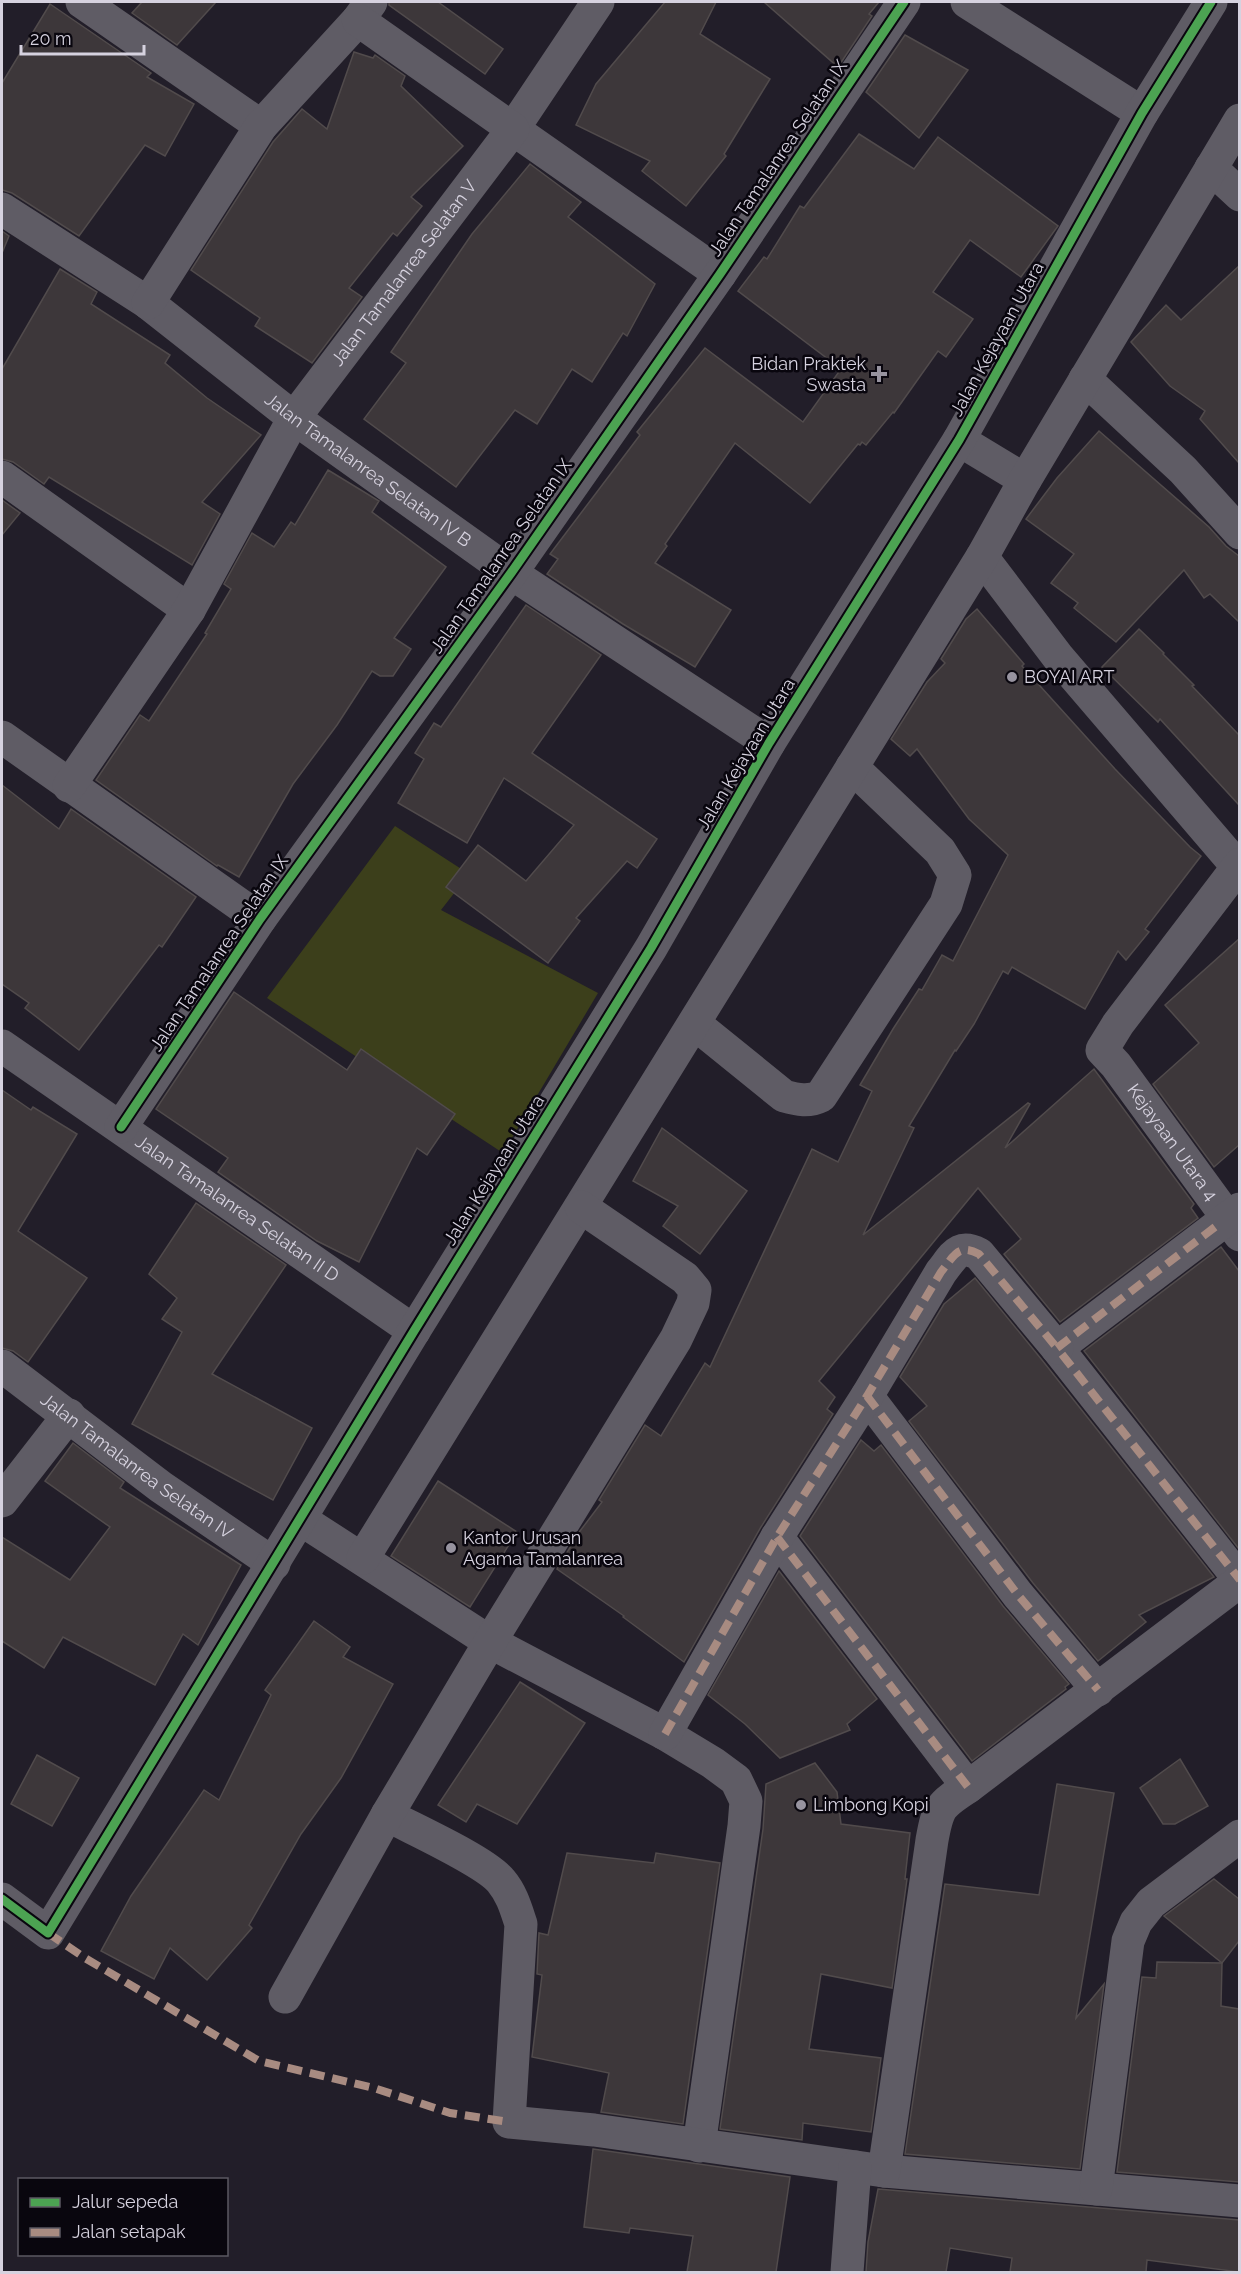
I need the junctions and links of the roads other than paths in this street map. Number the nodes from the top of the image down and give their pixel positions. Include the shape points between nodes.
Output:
1 (82, 2) edge
2 (598, 2) edge
3 (904, 2) edge
4 (967, 2) edge
5 (1211, 2) edge
6 (365, 11) edge
7 (1142, 113) junction
8 (1239, 120) edge
9 (261, 126) junction
10 (513, 129) junction
11 (1210, 168) junction
12 (1239, 195) edge
13 (2, 209) edge
14 (720, 274) junction
15 (148, 303) junction
16 (1085, 379) junction
17 (294, 418) junction
18 (959, 440) junction
19 (2, 477) edge
20 (1025, 480) junction
21 (1239, 533) edge
22 (982, 557) junction
23 (511, 573) junction
24 (189, 610) junction
25 (2, 737) edge
26 (770, 743) junction
27 (852, 767) junction
28 (69, 786) junction
29 (1238, 865) edge
30 (260, 919) junction
31 (695, 1024) junction
32 (2, 1046) edge
33 (121, 1127) junction
34 (581, 1207) junction
35 (1235, 1221) edge
36 (414, 1331) junction
37 (1057, 1348) junction
38 (2, 1366) edge
39 (867, 1396) junction
40 (69, 1415) junction
41 (2, 1501) edge
42 (300, 1519) junction
43 (777, 1537) junction
44 (363, 1558) junction
45 (274, 1564) junction
46 (1239, 1581) edge
47 (490, 1642) junction
48 (1098, 1690) junction
49 (665, 1734) junction
50 (968, 1787) junction
51 (387, 1815) junction
52 (1239, 1836) edge
53 (2, 1899) edge
54 (285, 1997) dead end
55 (699, 2146) junction
56 (869, 2169) junction
57 (1096, 2189) junction
58 (1239, 2201) edge
59 (847, 2272) edge

1 - 9 street
2 - 10 street, Jalan Tamalanrea Selatan V
3 - 14 street, Jalan Tamalanrea Selatan IX
4 - 7 street
5 - 7 street, Jalan Kejayaan Utara
6 - 9 street
6 - 10 street
7 - 18 street, Jalan Kejayaan Utara
8 - 11 street
9 - 15 street
10 - 14 street
10 - 17 street, Jalan Tamalanrea Selatan V
11 - 12 street
11 - 16 street
13 - 15 street, Jalan Tamalanrea Selatan IV B
14 - 23 street, Jalan Tamalanrea Selatan IX
15 - 17 street, Jalan Tamalanrea Selatan IV B
16 - 20 street
16 - 21 street via 1183,470
17 - 23 street, Jalan Tamalanrea Selatan IV B
17 - 24 street, Jalan Tamalanrea Selatan V
18 - 20 street
18 - 26 street, Jalan Kejayaan Utara
19 - 24 street
20 - 22 street
22 - 27 street
22 - 29 street via 1058,657
23 - 26 street, Jalan Tamalanrea Selatan IV B
23 - 30 street, Jalan Tamalanrea Selatan IX
24 - 28 street, Jalan Tamalanrea Selatan V
25 - 28 street
26 - 36 street, Jalan Kejayaan Utara via 651,948
27 - 31 street
27 - 31 street via 940,851 955,875 945,904 821,1096 813,1100 784,1096
28 - 30 street
29 - 35 street, Kejayaan Utara 4 via 1118,1023 1102,1050
30 - 33 street, Jalan Tamalanrea Selatan IX
31 - 34 street
32 - 33 street, Jalan Tamalanrea Selatan II D
33 - 36 street, Jalan Tamalanrea Selatan II D
34 - 44 street
34 - 47 street via 685,1278 695,1290 693,1303 676,1339
35 - 37 street
36 - 42 street, Jalan Kejayaan Utara
37 - 39 street via 979,1254 963,1248 941,1272
37 - 46 street
38 - 40 street, Jalan Tamalanrea Selatan IV
39 - 43 street
39 - 48 street via 1018,1595
40 - 41 street
40 - 45 street, Jalan Tamalanrea Selatan IV via 161,1486
42 - 44 street
42 - 45 street, Jalan Kejayaan Utara
43 - 49 street
43 - 50 street
44 - 47 street
45 - 53 street, Jalan Kejayaan Utara via 48,1933
46 - 48 street
47 - 49 street
47 - 51 street
48 - 50 street
49 - 55 street via 736,1780 746,1801
50 - 56 street via 944,1803 936,1821
51 - 54 street
51 - 55 street via 475,1862 500,1880 514,1902 521,1924 509,2122
52 - 57 street via 1152,1903 1136,1922 1128,1941
55 - 56 street
56 - 57 street
56 - 59 street
57 - 58 street

